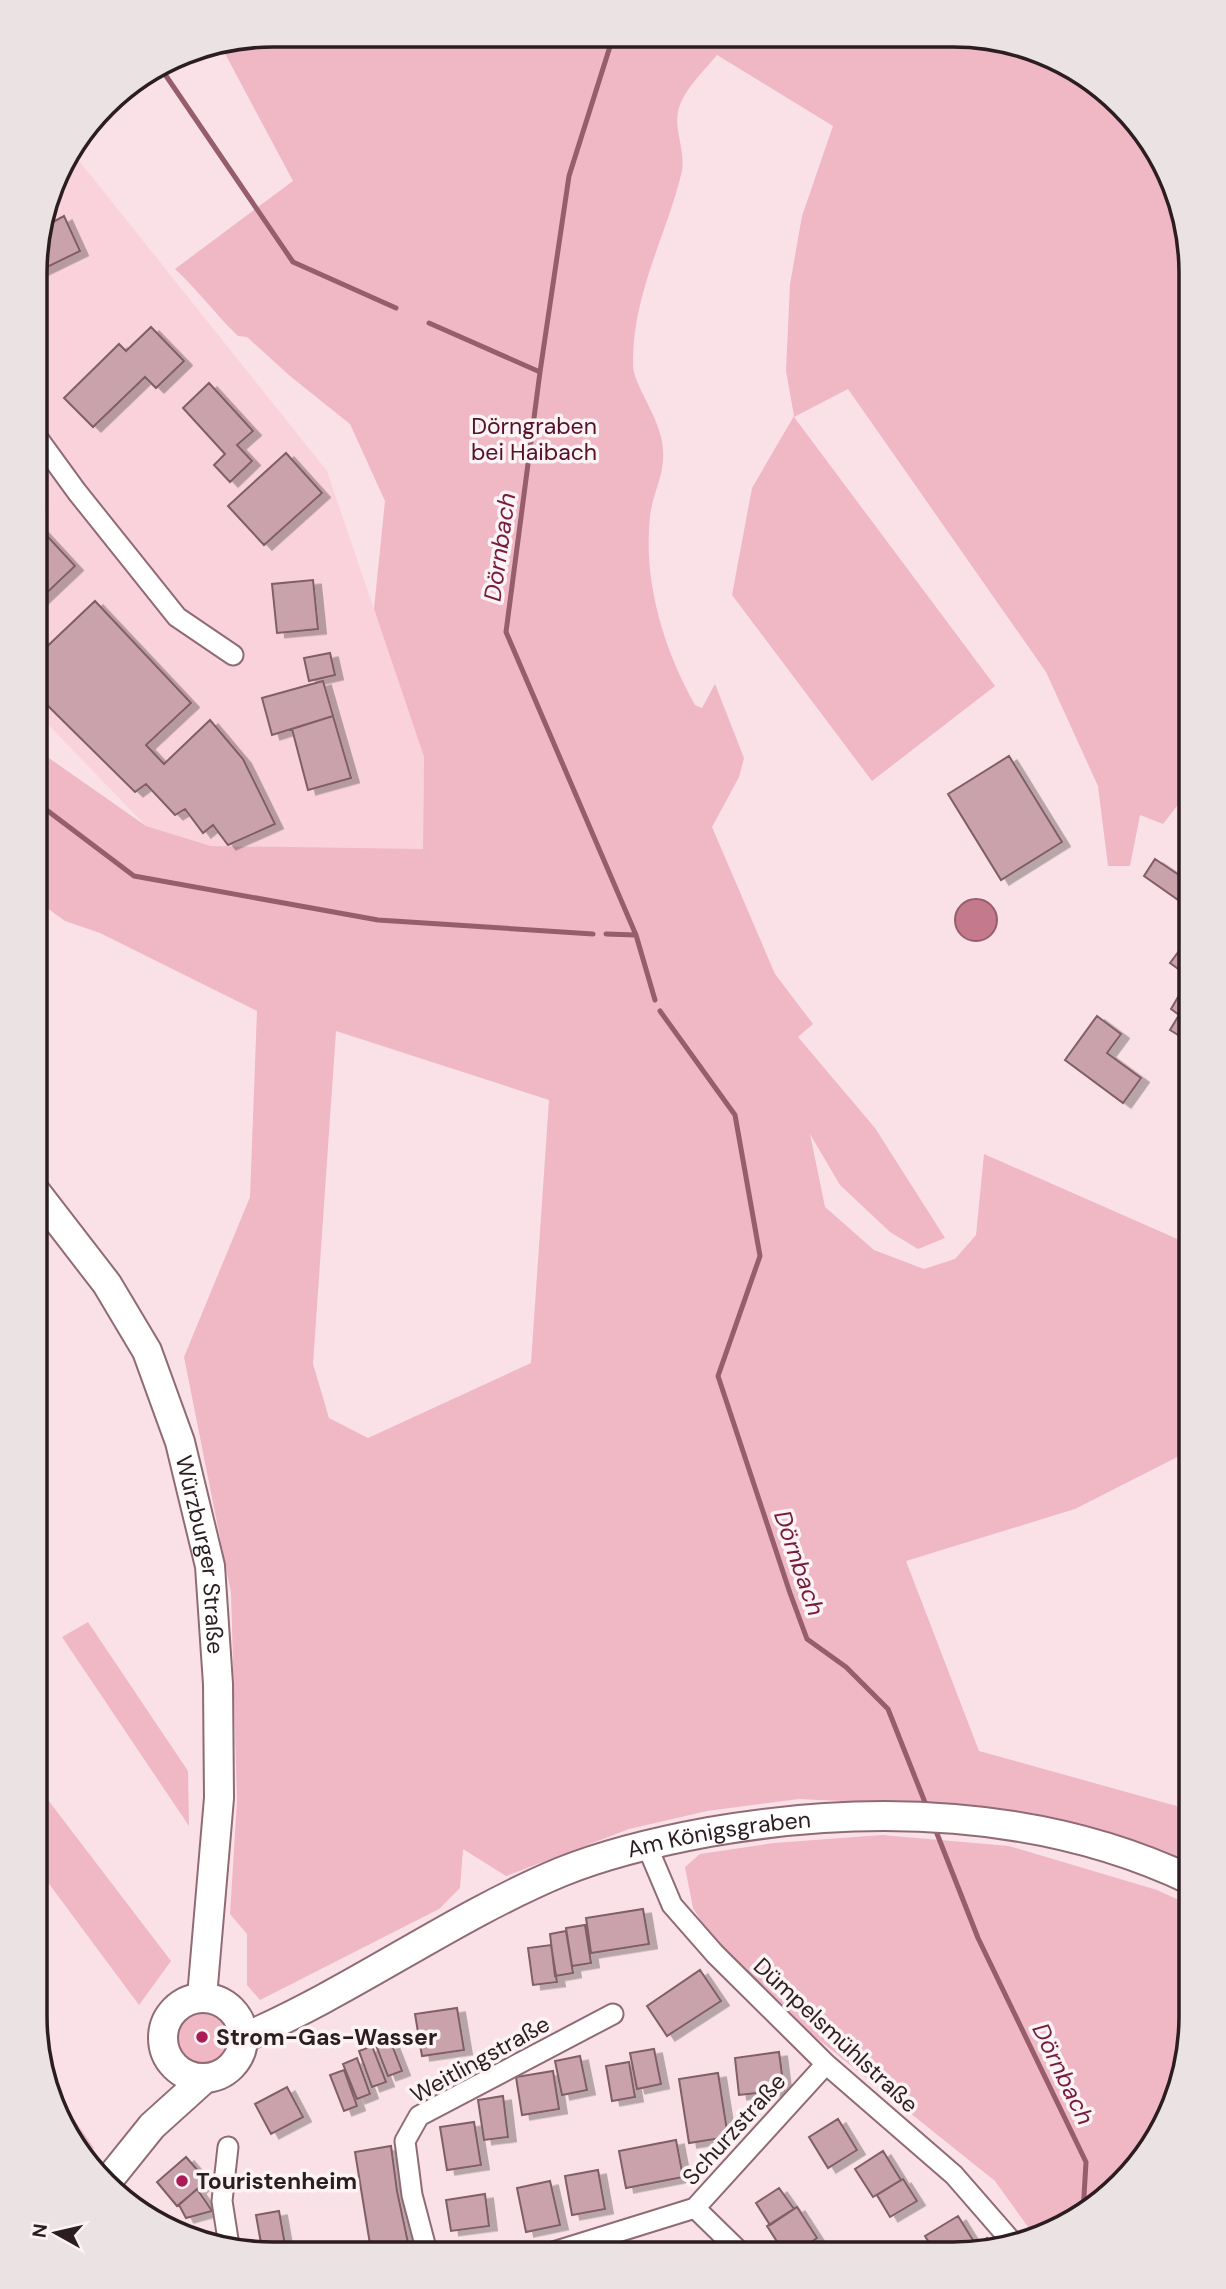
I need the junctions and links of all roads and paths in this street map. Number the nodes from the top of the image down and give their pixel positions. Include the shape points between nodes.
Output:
1 (47, 450) edge
2 (233, 655) dead end
3 (47, 1206) edge
4 (647, 1846) junction
5 (1178, 1874) edge
6 (208, 1998) junction
7 (613, 2014) dead end
8 (241, 2029) junction
9 (166, 2055) junction
10 (826, 2064) junction
11 (204, 2078) junction
12 (152, 2126) junction
13 (228, 2147) dead end
14 (113, 2175) edge
15 (695, 2208) junction
16 (1006, 2235) edge
17 (228, 2237) edge
18 (424, 2242) edge
19 (585, 2242) edge
20 (730, 2242) edge

1 - 2 street via 177,617
3 - 6 main road, Würzburger Straße via 107,1284 147,1351 180,1442 210,1566 219,1798
4 - 5 main road, Am Königsgraben via 746,1826 878,1814 967,1819 1038,1831
4 - 8 main road, Am Königsgraben via 562,1871 279,2023
4 - 10 street, Dümpelsmühlstraße via 672,1905
6 - 8 main road via 233,2011
6 - 9 main road via 188,2000 166,2020 162,2031
7 - 18 street, Weitlingstraße via 419,2116 405,2141
8 - 11 main road via 233,2064 218,2076
9 - 11 main road via 177,2070
9 - 12 main road via 165,2082
10 - 15 street, Schurzstraße
10 - 16 street, Dümpelsmühlstraße via 954,2175
11 - 12 main road
12 - 14 main road
13 - 17 street via 222,2201
15 - 19 street, Schurzstraße
15 - 20 street

